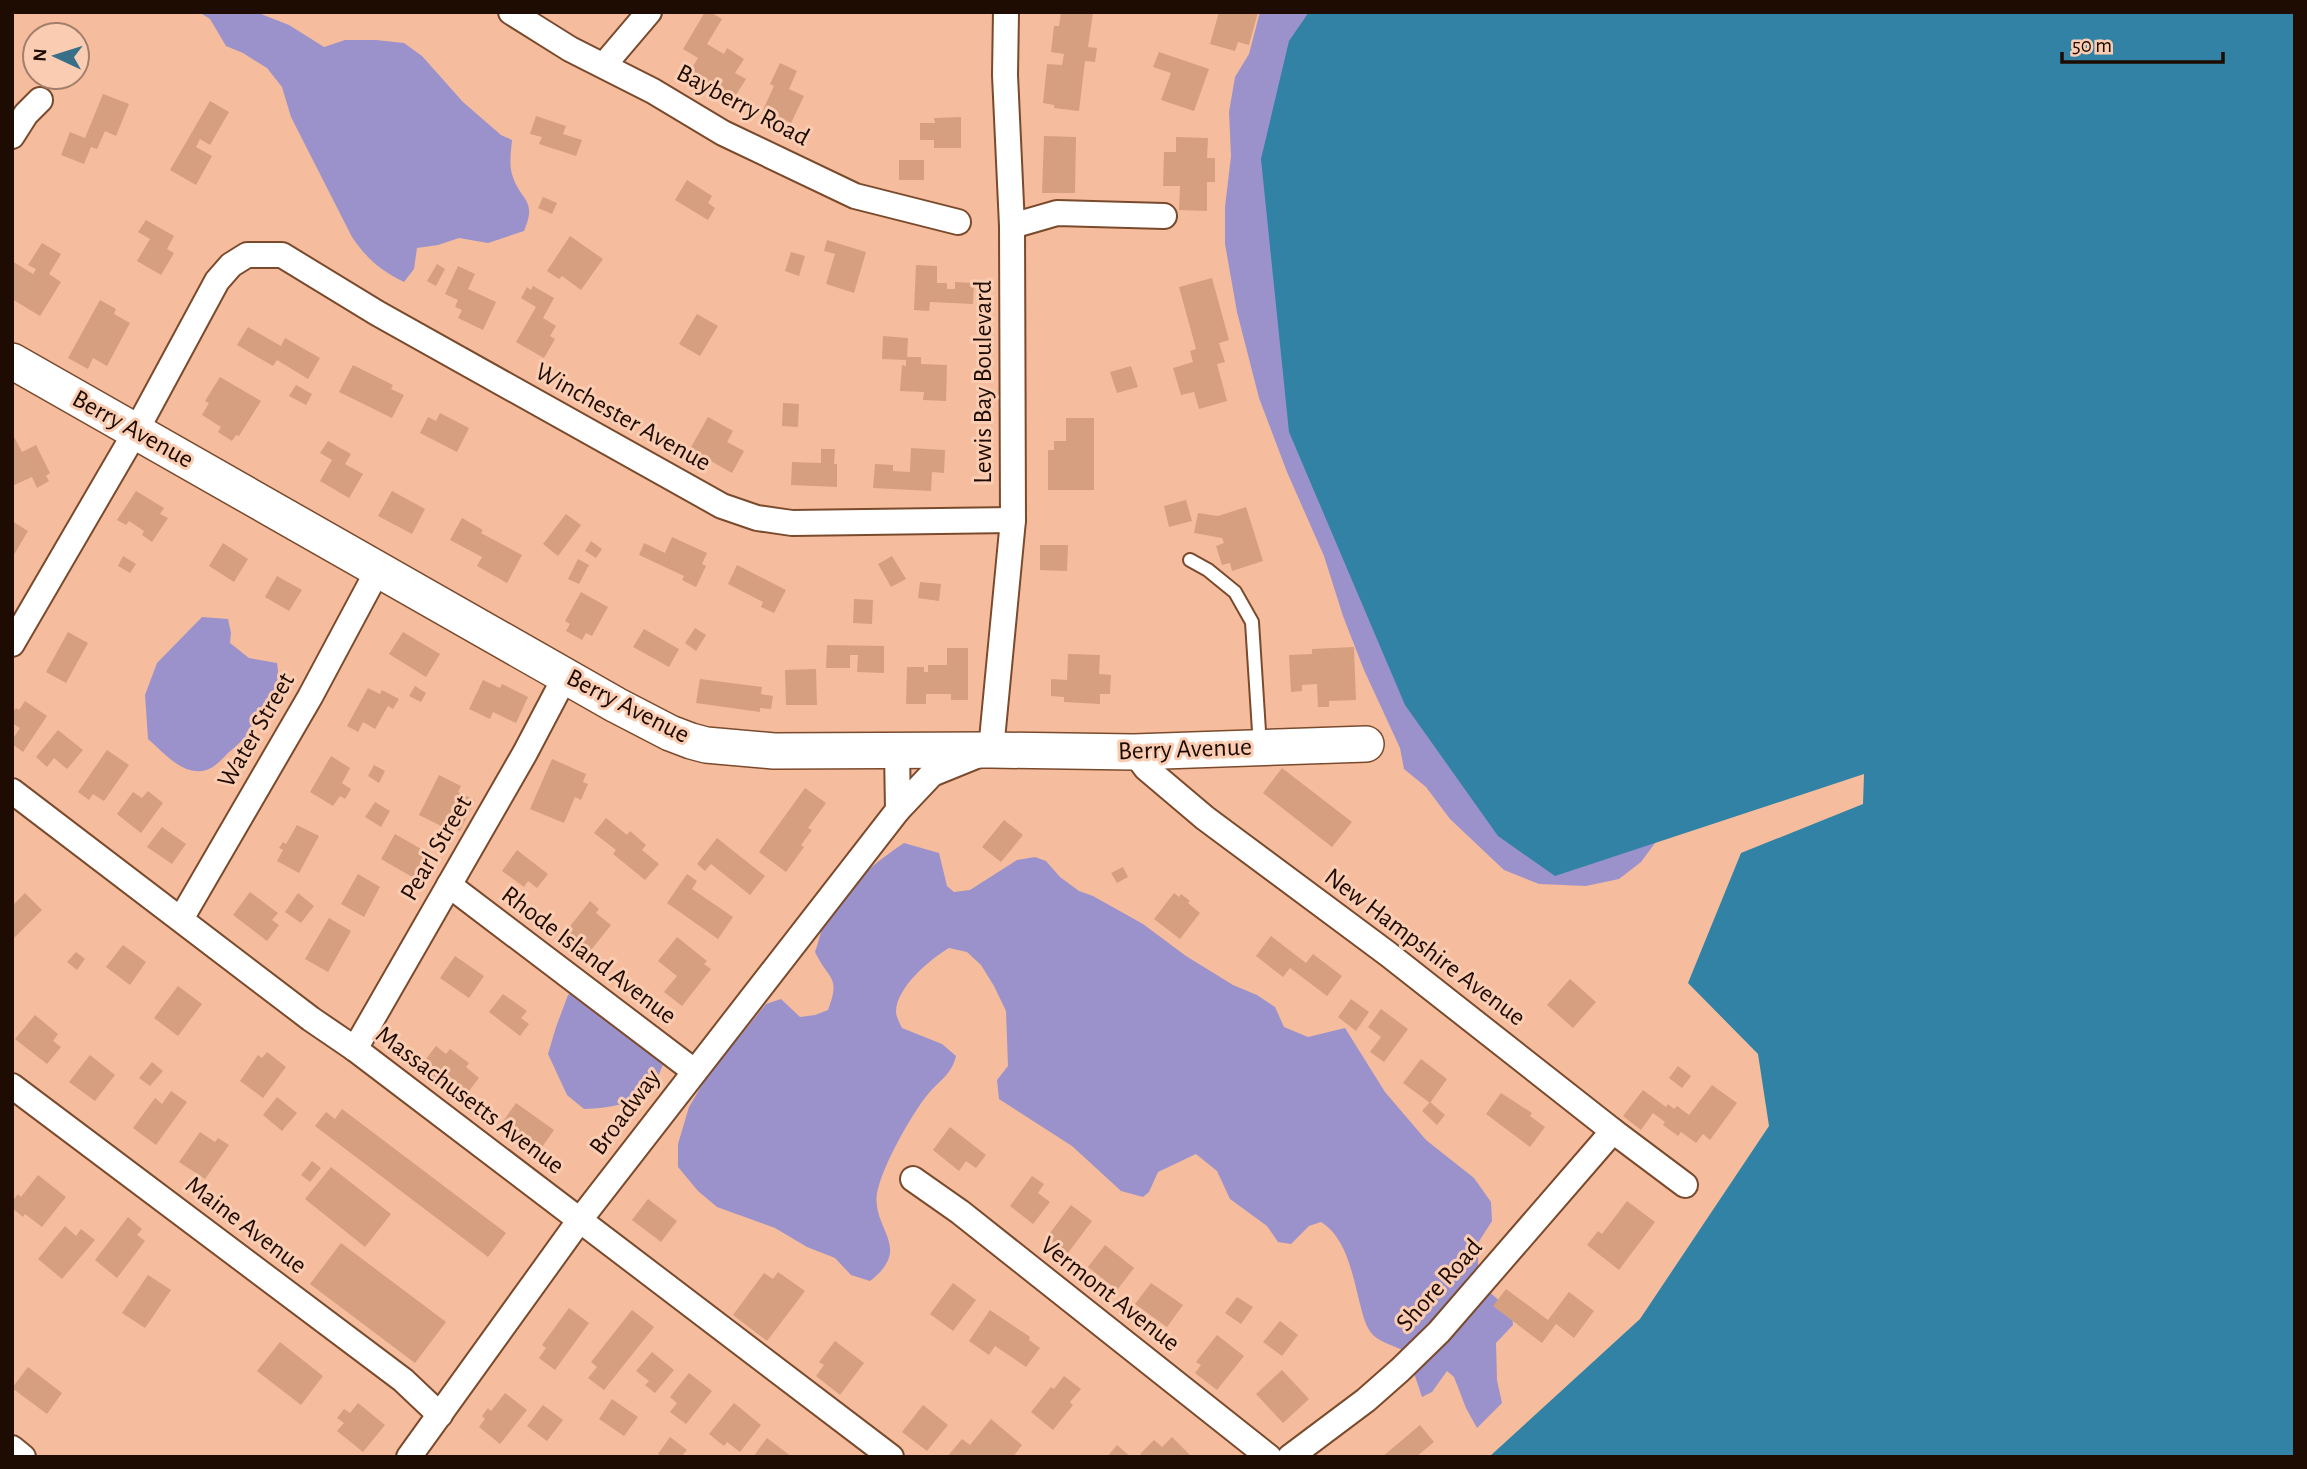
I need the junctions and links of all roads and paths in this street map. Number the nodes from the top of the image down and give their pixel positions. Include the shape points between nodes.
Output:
1 (510, 12) edge
2 (649, 12) edge
3 (1006, 12) edge
4 (604, 65) junction
5 (40, 100) dead end
6 (12, 136) edge
7 (1164, 216) dead end
8 (958, 222) dead end
9 (1012, 226) junction
10 (12, 361) edge
11 (136, 431) junction
12 (1013, 520) junction
13 (1190, 560) dead end
14 (379, 568) junction
15 (12, 644) edge
16 (566, 675) junction
17 (1366, 744) dead end
18 (1260, 747) junction
19 (990, 750) junction
20 (897, 751) junction
21 (1134, 752) junction
22 (12, 791) edge
23 (898, 810) junction
24 (449, 886) junction
25 (181, 919) junction
26 (355, 1049) junction
27 (694, 1071) junction
28 (12, 1087) edge
29 (1614, 1132) junction
30 (913, 1179) dead end
31 (1685, 1185) dead end
32 (579, 1221) junction
33 (440, 1415) junction
34 (12, 1448) edge
35 (23, 1457) edge
36 (408, 1457) edge
37 (891, 1457) edge
38 (1269, 1457) edge
39 (1290, 1457) edge

1 - 4 street, Bayberry Road
2 - 4 street
3 - 9 street, Lewis Bay Boulevard
4 - 8 street, Bayberry Road via 723,132 855,196
5 - 6 street
7 - 9 street via 1057,213
9 - 12 street, Lewis Bay Boulevard
10 - 11 street, Berry Avenue
11 - 12 street, Winchester Avenue via 217,281 247,255 267,253 282,255 376,313 722,506 792,523
11 - 14 street, Berry Avenue
11 - 15 street
12 - 19 street, Lewis Bay Boulevard
13 - 18 lane via 1235,592 1252,622
14 - 16 street, Berry Avenue
14 - 25 street, Water Street
16 - 20 street, Berry Avenue via 670,733 706,745 774,751
16 - 24 street, Pearl Street
17 - 18 street, Berry Avenue
18 - 21 street, Berry Avenue
19 - 20 street, Berry Avenue
19 - 21 street, Berry Avenue
19 - 23 street, Broadway via 932,774
20 - 23 street
21 - 29 street, New Hampshire Avenue via 1184,801 1399,962
22 - 25 street, Massachusetts Avenue
23 - 27 street, Broadway
24 - 26 street, Pearl Street
24 - 27 street, Rhode Island Avenue
25 - 26 street, Massachusetts Avenue
26 - 32 street, Massachusetts Avenue
27 - 32 street, Broadway
28 - 33 street, Maine Avenue via 403,1380
29 - 31 street, New Hampshire Avenue
29 - 39 street, Shore Road via 1439,1332 1366,1400
30 - 38 street, Vermont Avenue
32 - 33 street, Broadway
32 - 37 street, Massachusetts Avenue
33 - 36 street, Broadway
34 - 35 street

